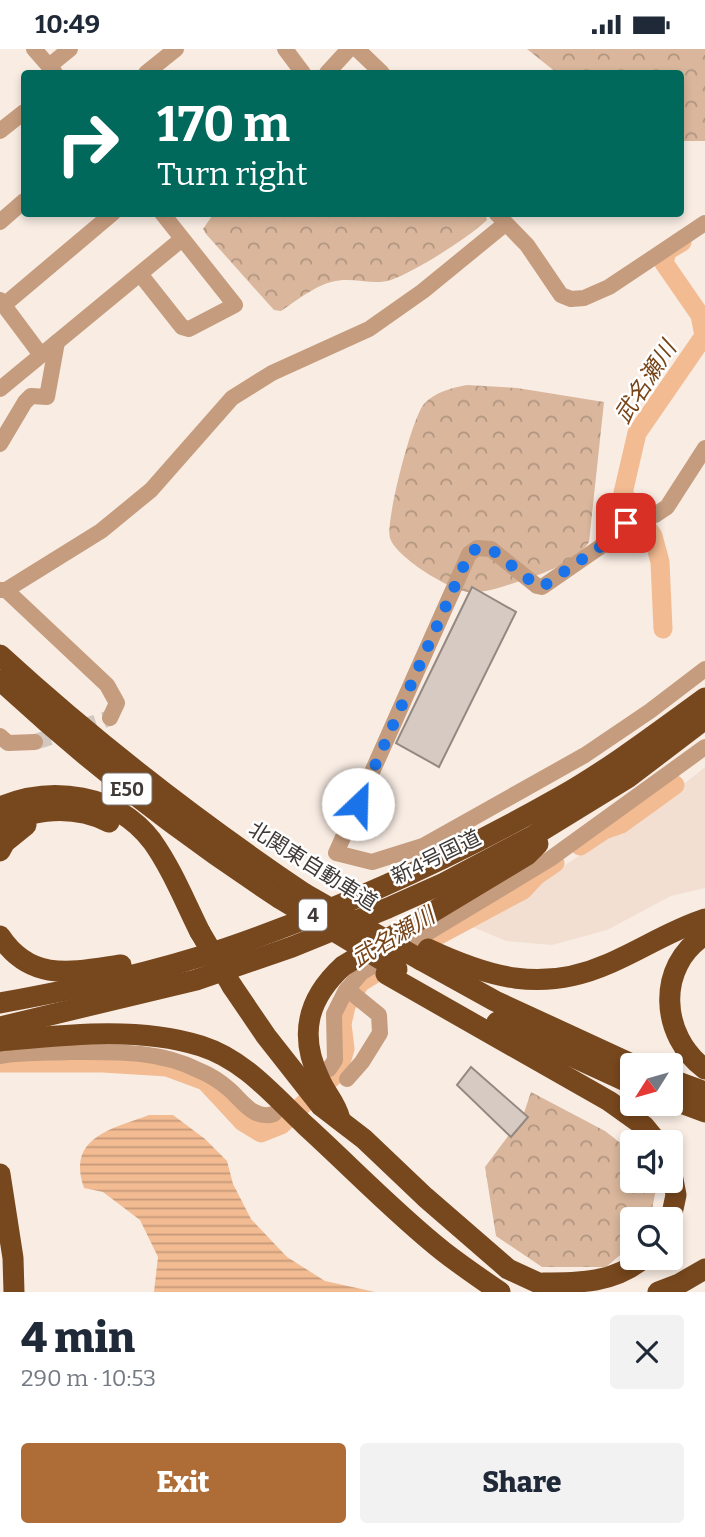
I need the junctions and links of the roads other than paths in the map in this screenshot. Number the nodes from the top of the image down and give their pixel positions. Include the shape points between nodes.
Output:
1 (34, 49) edge
2 (70, 49) edge
3 (176, 49) edge
4 (285, 49) edge
5 (349, 49) edge
6 (357, 49) edge
7 (52, 70) edge
8 (150, 70) edge
9 (301, 70) edge
10 (330, 70) edge
11 (379, 70) edge
12 (21, 114) edge
13 (0, 131) edge
14 (21, 204) edge
15 (108, 217) edge
16 (171, 217) edge
17 (501, 219) edge
18 (0, 222) edge
19 (705, 223) edge
20 (182, 239) junction
21 (140, 274) junction
22 (2, 303) edge
23 (57, 342) junction
24 (41, 355) junction
25 (0, 389) edge
26 (0, 444) edge
27 (705, 448) edge
28 (3, 590) edge
29 (0, 655) edge
30 (705, 669) edge
31 (0, 680) edge
32 (705, 682) edge
33 (705, 698) edge
34 (110, 718) dead end
35 (705, 719) edge
36 (705, 730) edge
37 (0, 736) edge
38 (35, 741) tunnel mouth
39 (705, 747) edge
40 (660, 754) junction
41 (605, 769) junction
42 (496, 805) junction
43 (5, 807) edge
44 (579, 808) junction
45 (52, 811) junction
46 (506, 826) junction
47 (0, 828) edge
48 (0, 851) edge
49 (705, 919) edge
50 (195, 933) junction
51 (705, 935) edge
52 (0, 936) edge
53 (425, 955) junction
54 (165, 966) junction
55 (392, 972) junction
56 (226, 987) junction
57 (347, 989) junction
58 (0, 1003) edge
59 (0, 1027) edge
60 (0, 1041) edge
61 (0, 1056) edge
62 (620, 1059) edge
63 (329, 1069) dead end
64 (705, 1069) edge
65 (620, 1078) edge
66 (347, 1079) dead end
67 (683, 1084) edge
68 (705, 1092) edge
69 (683, 1104) edge
70 (705, 1112) edge
71 (274, 1114) dead end
72 (340, 1119) junction
73 (647, 1130) edge
74 (327, 1144) junction
75 (0, 1174) edge
76 (0, 1247) edge
77 (705, 1269) edge
78 (626, 1270) edge
79 (705, 1285) edge
80 (550, 1287) edge
81 (1, 1292) edge
82 (14, 1292) edge
83 (500, 1292) edge
84 (658, 1292) edge
85 (691, 1292) edge

1 - 7 street
2 - 7 street
3 - 8 street
4 - 9 street
5 - 10 street
6 - 11 street
12 - 13 street
14 - 18 street
15 - 22 street
16 - 20 street
17 - 19 street via 527,246 561,295 571,299 609,287
17 - 28 street via 423,291 369,329 272,373 232,398 151,490 101,531
20 - 21 street
20 - 21 street via 235,305 189,329
21 - 23 street
22 - 24 street
23 - 24 street
23 - 26 street via 47,397 31,397 25,402
24 - 25 street
27 - 42 street via 667,507 626,523 542,587 491,549 477,548 469,554 336,853 372,862 423,846
28 - 34 street via 107,685 117,703
29 - 53 highway, E50 via 94,739 188,812 238,839 310,891
30 - 42 street via 585,755
31 - 55 highway, 北関東自動車道 / E50, bridge via 80,751 272,897
32 - 41 highway
33 - 41 highway, 新4号国道 / 4
35 - 40 highway, 新4号国道 / 4
36 - 40 highway
37 - 38 street via 8,743
39 - 57 street via 550,859 361,972
40 - 44 highway, 新4号国道 / 4
41 - 46 highway, 新4号国道 / 4
42 - 46 street
43 - 50 highway via 44,795 75,797 102,804 129,819 161,855
44 - 59 highway, 新4号国道 / 4 via 444,883 292,947 196,980
44 - 72 highway via 527,855 343,966 324,985 309,1020 309,1050
45 - 47 highway via 34,812
45 - 48 highway via 15,832
45 - 50 highway via 101,818 128,835 151,861
46 - 54 highway, 新4号国道 / 4 via 365,895
49 - 53 highway via 609,964 551,980 516,979
50 - 56 highway
51 - 64 highway via 677,963 669,1003 677,1038
52 - 54 highway via 15,955 52,972 136,963
53 - 62 highway via 495,1001
54 - 58 highway, 新4号国道 / 4
55 - 65 highway, 北関東自動車道 / E50
55 - 73 highway via 609,1101
56 - 72 highway via 321,1106
56 - 74 highway via 289,1085 318,1118
57 - 63 street via 334,1014 335,1060
57 - 66 street via 379,1016 380,1033
60 - 74 highway via 139,1035 203,1047 255,1077
61 - 71 street via 101,1052 171,1059 228,1088 258,1114
67 - 68 highway
69 - 70 highway
72 - 80 highway via 508,1269
74 - 83 highway via 442,1251
75 - 82 highway
76 - 81 highway
77 - 84 highway
78 - 80 highway via 608,1278
79 - 85 highway

